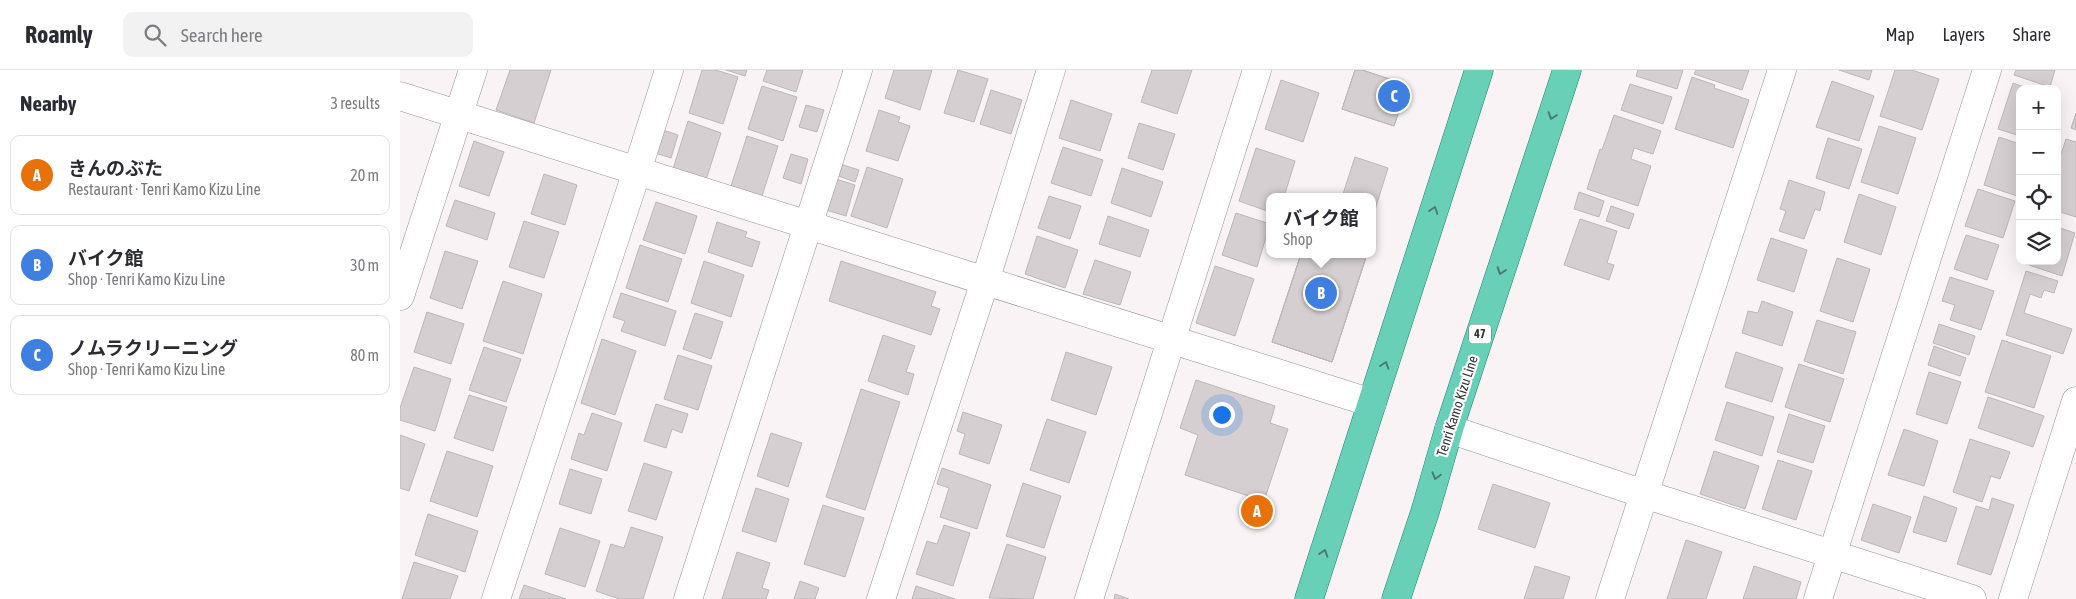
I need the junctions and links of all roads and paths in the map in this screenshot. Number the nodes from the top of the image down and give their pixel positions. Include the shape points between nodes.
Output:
1 (473, 70) edge
2 (669, 70) edge
3 (858, 70) edge
4 (1051, 70) edge
5 (1257, 70) edge
6 (1479, 70) edge
7 (1567, 70) edge
8 (1782, 70) edge
9 (1987, 70) edge
10 (400, 96) edge
11 (458, 114) junction
12 (637, 171) junction
13 (808, 225) junction
14 (985, 281) junction
15 (400, 296) edge
16 (1172, 340) junction
17 (2076, 400) edge
18 (1372, 403) junction
19 (1449, 429) junction
20 (1644, 494) junction
21 (1832, 554) junction
22 (496, 599) edge
23 (688, 599) edge
24 (881, 599) edge
25 (1088, 599) edge
26 (1309, 599) edge
27 (1396, 599) edge
28 (1610, 599) edge
29 (1818, 599) edge
30 (1972, 599) edge
31 (2013, 599) edge

1 - 11 street
2 - 12 street
3 - 13 street
4 - 14 street
5 - 16 street
18 -> 6 main road
7 -> 19 main road, Tenri Kamo Kizu Line / 47
8 - 20 street
9 - 21 street
10 - 11 street
11 - 12 street
11 - 15 street
12 - 13 street
12 - 22 street
13 - 14 street
13 - 23 street
14 - 16 street
14 - 24 street
16 - 18 street
16 - 25 street
17 - 31 street
26 -> 18 main road
19 - 20 street
19 -> 27 main road, Tenri Kamo Kizu Line / 47
20 - 21 street
20 - 28 street
21 - 29 street
21 - 30 street

